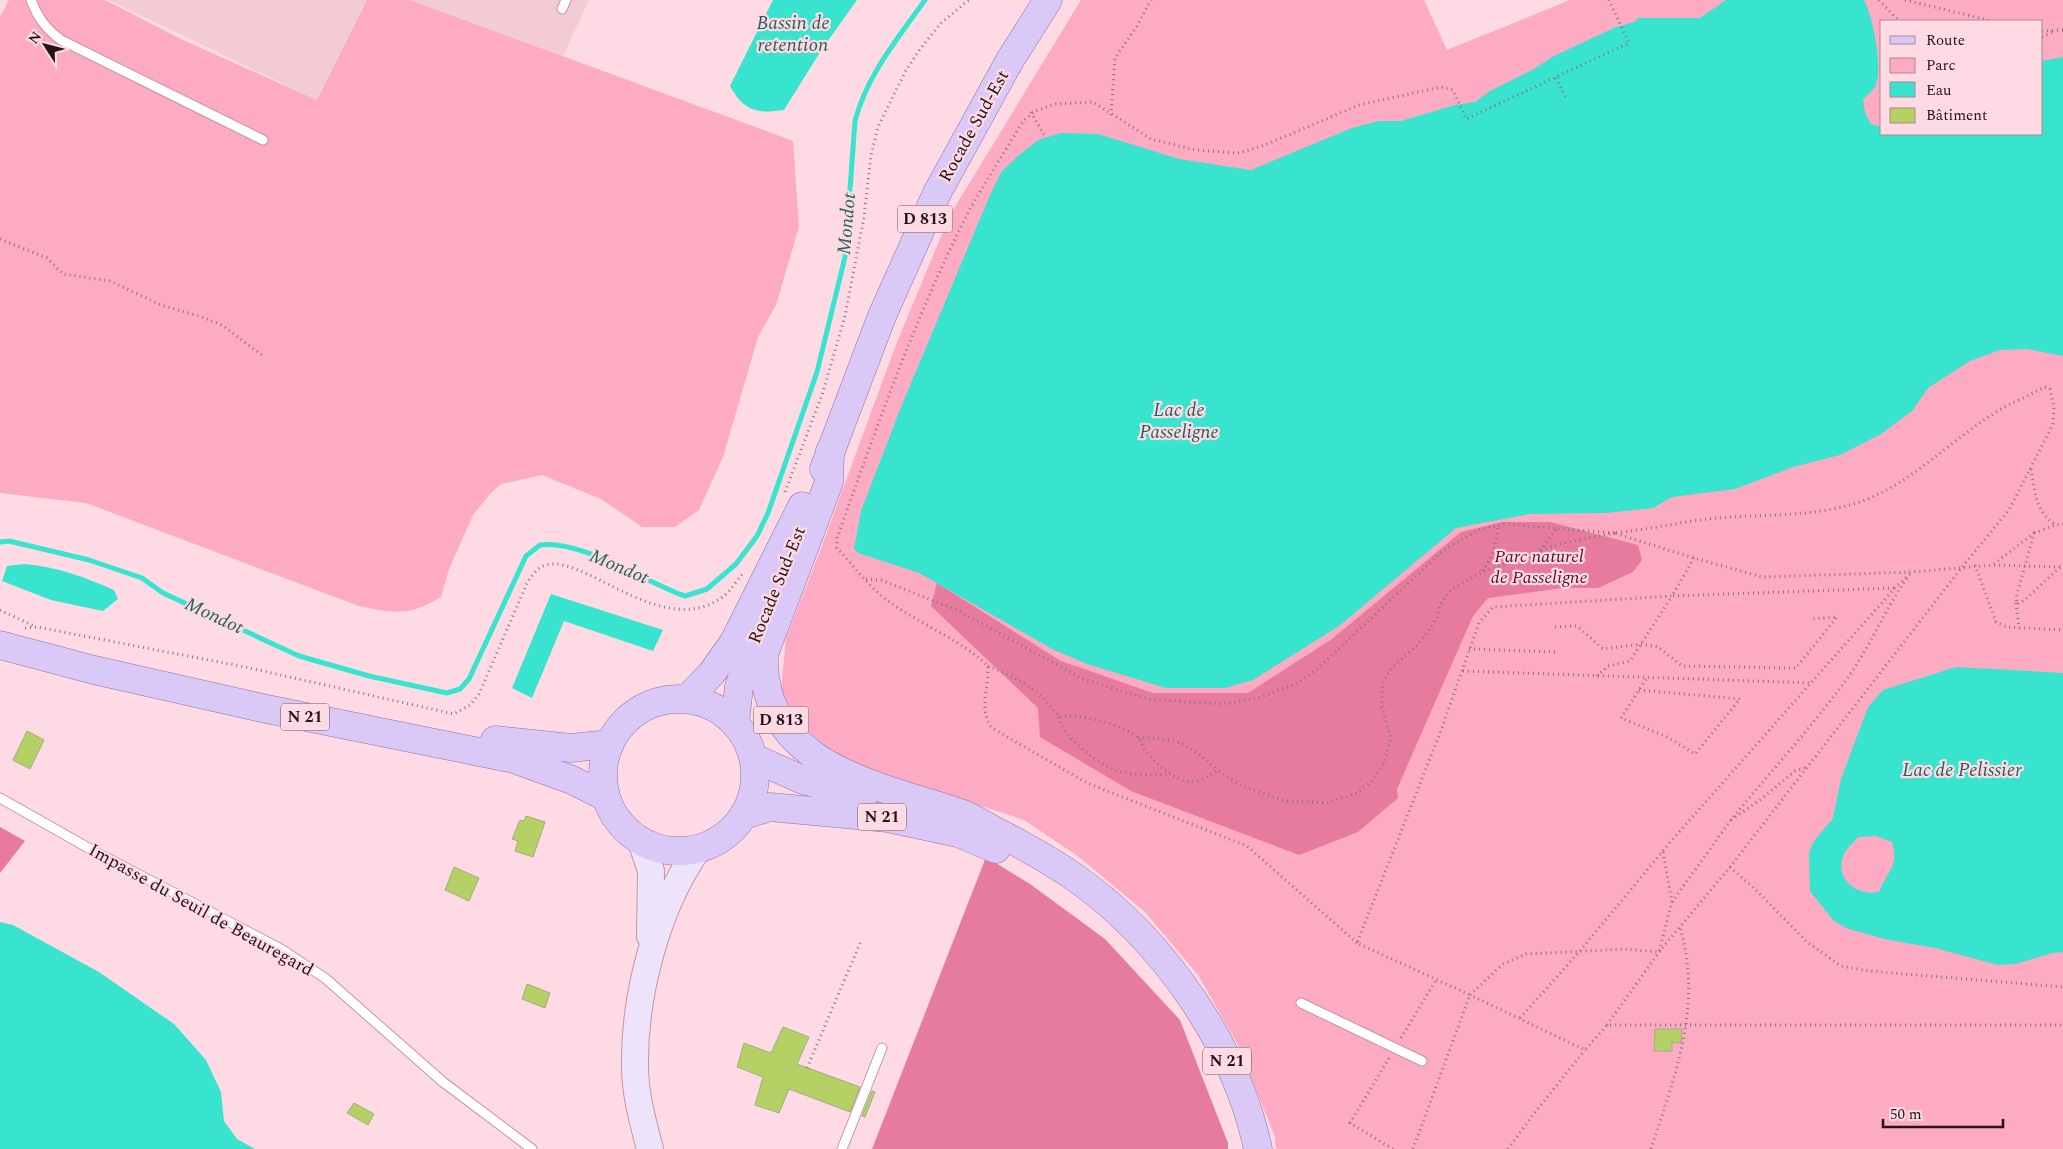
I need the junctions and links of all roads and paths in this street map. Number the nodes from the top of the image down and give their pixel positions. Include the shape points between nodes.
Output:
1 (32, 0) edge
2 (969, 0) edge
3 (1048, 0) edge
4 (1151, 0) edge
5 (1609, 0) edge
6 (1880, 0) edge
7 (1905, 0) edge
8 (1899, 20) edge
9 (1988, 20) edge
10 (2063, 30) edge
11 (2043, 31) edge
12 (2055, 31) junction
13 (2043, 37) edge
14 (1556, 78) junction
15 (1567, 100) dead end
16 (1031, 112) junction
17 (1111, 115) junction
18 (1044, 135) dead end
19 (263, 140) dead end
20 (0, 239) edge
21 (262, 355) dead end
22 (830, 451) junction
23 (2031, 468) junction
24 (782, 501) dead end
25 (2063, 524) edge
26 (1498, 525) junction
27 (2056, 525) junction
28 (1557, 528) junction
29 (1614, 533) junction
30 (2034, 533) junction
31 (1540, 551) junction
32 (1694, 558) junction
33 (1976, 565) junction
34 (1994, 565) junction
35 (2025, 565) junction
36 (750, 566) dead end
37 (1962, 567) junction
38 (2062, 567) edge
39 (1482, 572) junction
40 (1912, 572) junction
41 (866, 579) junction
42 (1895, 588) junction
43 (1672, 596) junction
44 (2016, 601) junction
45 (0, 610) edge
46 (1810, 619) dead end
47 (37, 627) junction
48 (1554, 627) dead end
49 (2019, 628) junction
50 (2063, 630) edge
51 (6, 636) edge
52 (1641, 644) junction
53 (1470, 649) junction
54 (1555, 652) dead end
55 (988, 666) junction
56 (1463, 671) junction
57 (1597, 676) junction
58 (1646, 678) junction
59 (1812, 683) junction
60 (1639, 690) junction
61 (687, 699) junction
62 (1059, 717) junction
63 (735, 722) junction
64 (1138, 738) junction
65 (610, 744) junction
66 (754, 758) junction
67 (1806, 768) junction
68 (1218, 770) junction
69 (1171, 775) junction
70 (606, 797) junction
71 (0, 798) edge
72 (744, 815) junction
73 (1731, 820) junction
74 (641, 841) junction
75 (698, 849) junction
76 (1028, 849) junction
77 (1663, 852) junction
78 (1730, 866) junction
79 (1672, 902) junction
80 (1680, 927) junction
81 (861, 941) dead end
82 (1357, 943) junction
83 (1579, 952) junction
84 (1660, 952) junction
85 (649, 958) junction
86 (1436, 980) junction
87 (2063, 987) edge
88 (1470, 994) junction
89 (1301, 1003) dead end
90 (1520, 1018) junction
91 (1607, 1024) junction
92 (2063, 1025) edge
93 (1688, 1026) junction
94 (1395, 1047) junction
95 (882, 1048) dead end
96 (1586, 1050) junction
97 (1422, 1061) dead end
98 (807, 1068) dead end
99 (532, 1149) edge
100 (650, 1149) edge
101 (842, 1149) edge
102 (1250, 1149) edge
103 (1258, 1149) edge
104 (1393, 1149) edge
105 (1413, 1149) edge
106 (1508, 1149) edge
107 (1651, 1149) edge

1 - 19 lane via 47,29 61,40
2 - 24 path via 941,23 920,49 878,127 845,316 822,395
3 - 22 main road, Rocade Sud-Est / D 813 via 1010,60 937,193 882,316
4 - 17 path via 1115,58
5 - 14 path via 1628,43
6 - 8 path
7 - 9 path
10 - 12 path
11 - 12 path
12 - 13 path
14 - 15 path
14 - 17 path via 1466,119 1453,90 1441,87 1359,105 1265,145 1239,152 1196,150 1151,140
16 - 17 path via 1056,104 1085,101 1093,102
16 - 18 path
16 - 41 path via 980,192 937,278 836,538 837,548
20 - 21 path via 47,258 63,274 110,281 161,305 222,325
22 - 61 main road, Rocade Sud-Est / D 813 via 734,642 712,673
22 - 63 main road, Rocade Sud-Est / D 813 via 749,652 739,687
22 - 76 main road, D 813 via 830,482 764,654 764,676 783,725 823,763 880,787 964,815
23 - 27 path via 2041,511
23 - 29 path via 2053,424 2050,389 2044,388 1993,414 1913,473 1865,500 1827,510 1708,519
23 - 37 path via 2009,510
25 - 27 path
26 - 28 path
26 - 39 path via 1498,539
26 - 41 path via 1478,530 1444,550 1316,671 1298,683 1258,698 1223,704 1148,699 1101,686 957,610 881,580
27 - 30 path
28 - 29 path
28 - 31 path
29 - 31 path
29 - 32 path
30 - 34 path
30 - 35 path
31 - 39 path
32 - 40 path via 1762,576
32 - 43 path
33 - 34 path
33 - 37 path
33 - 49 path via 1996,622
34 - 35 path
35 - 38 path
35 - 44 path
36 - 47 path via 725,595 715,601 691,610 670,610 557,564 542,566 528,581 479,694 470,705 454,714 245,667
37 - 40 path
37 - 67 path
38 - 44 path via 2025,600 2016,604
39 - 68 path via 1451,590 1426,634 1384,680 1382,707 1391,738 1384,764 1372,781 1357,793 1326,803 1285,801 1240,785
40 - 42 path
40 - 73 path via 1893,598 1849,676
41 - 55 path via 889,602
42 - 43 path
42 - 59 path
43 - 52 path
43 - 53 path via 1493,607 1480,623
44 - 49 path
45 - 47 path
46 - 52 path via 1837,617 1796,668 1682,666 1658,647
47 - 51 path
48 - 52 path via 1577,626 1603,649
49 - 50 path
51 - 65 main road, N 21 via 308,708 510,743 571,748
51 - 70 main road, N 21 via 94,670 514,759 572,780
52 - 57 path via 1630,660 1608,666
53 - 54 path
53 - 56 path
55 - 62 path via 1012,676 1042,695
55 - 82 path via 983,700 992,728 1087,783 1247,846
56 - 57 path
56 - 82 path
57 - 58 path
58 - 59 path
58 - 60 path
59 - 77 path
60 - 60 path via 1620,718 1667,737 1695,754 1740,699
61 - 63 main road via 713,706
61 - 65 main road via 664,700 641,709 623,724
62 - 64 path via 1078,716 1106,722
62 - 69 path via 1060,724 1071,738 1092,758 1119,772
63 - 66 main road via 747,739
64 - 68 path via 1173,739 1190,746
64 - 69 path
65 - 70 main road via 604,761
66 - 72 main road via 756,778
66 - 76 main road, N 21 via 803,780 959,822
67 - 73 path via 1795,771
67 - 78 path
68 - 69 path via 1189,782
70 - 74 main road via 614,814
71 - 99 lane, Impasse du Seuil de Beauregard via 280,949 325,978 443,1082
72 - 75 main road via 724,836
72 - 102 main road, N 21 via 770,807 888,818 958,833 1015,857 1061,884 1144,955 1191,1011 1227,1080
73 - 79 path
74 - 75 main road via 669,850
74 - 85 street via 651,871
75 - 85 street via 678,880
76 - 103 main road, N 21 via 1078,879 1117,912 1180,980 1204,1014 1241,1090
77 - 79 path
77 - 83 path
78 - 80 path
78 - 87 path via 1807,942 1841,966
79 - 84 path
80 - 84 path
80 - 93 path via 1686,947 1689,984
81 - 98 path
82 - 86 path
83 - 84 path via 1624,949
83 - 88 path via 1526,954 1502,964
83 - 90 path
84 - 91 path
85 - 100 street via 640,1004 635,1066 639,1107
86 - 88 path
86 - 94 path
88 - 90 path
88 - 105 path
89 - 94 lane
90 - 96 path
91 - 93 path
91 - 96 path
92 - 93 path
93 - 107 path
94 - 97 lane
94 - 104 path via 1350,1123
95 - 101 lane
96 - 106 path

